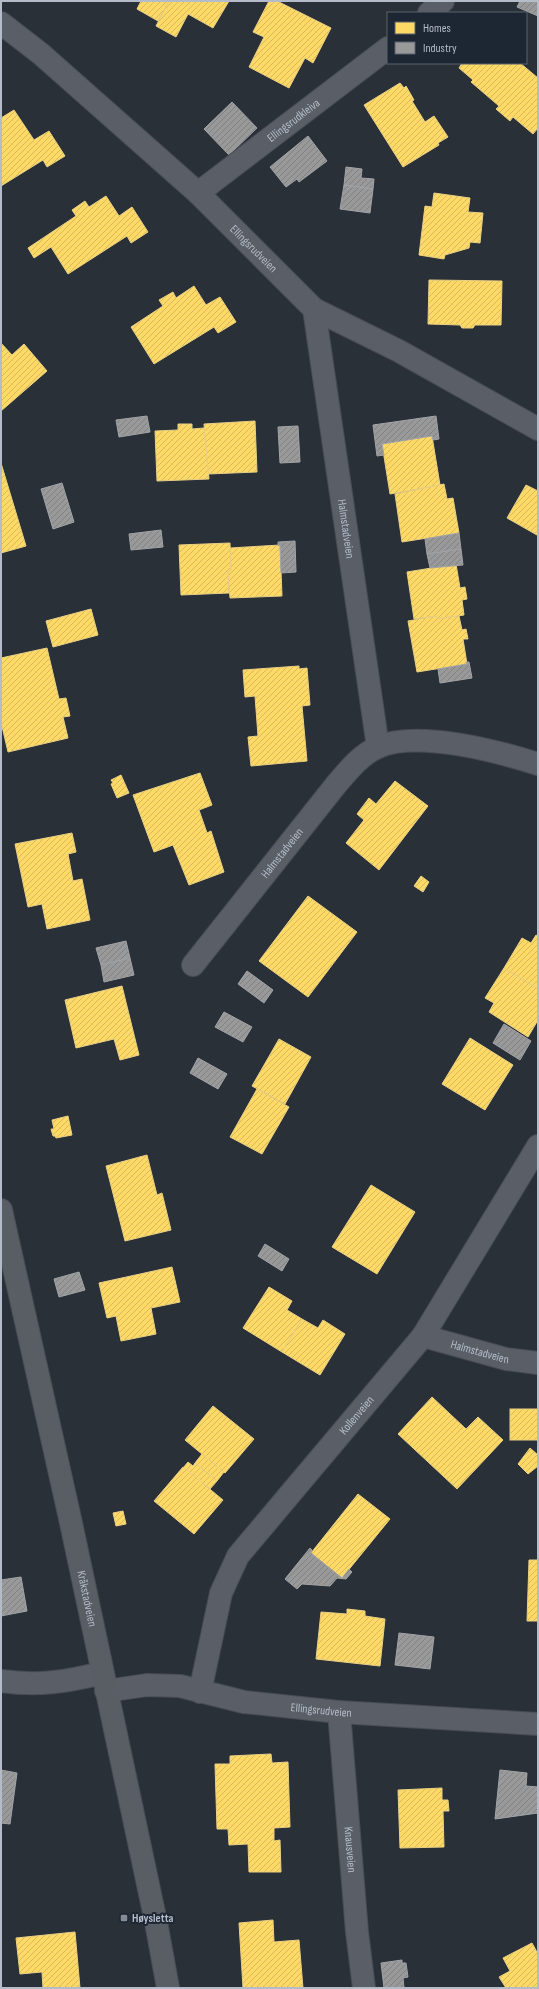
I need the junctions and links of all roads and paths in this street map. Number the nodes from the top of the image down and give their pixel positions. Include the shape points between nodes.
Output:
1 (443, 1) edge
2 (430, 12) edge
3 (1, 23) edge
4 (387, 49) edge
5 (198, 193) junction
6 (314, 309) junction
7 (538, 429) edge
8 (378, 747) junction
9 (538, 764) edge
10 (193, 965) dead end
11 (538, 1146) edge
12 (1, 1210) edge
13 (423, 1336) junction
14 (538, 1363) edge
15 (1, 1681) edge
16 (104, 1682) junction
17 (200, 1692) junction
18 (339, 1712) junction
19 (538, 1724) edge
20 (168, 1988) edge
21 (364, 1988) edge

1 - 2 street
3 - 5 street, Ellingsrudveien via 41,54
4 - 5 street, Ellingsrudkleiva
5 - 6 street, Ellingsrudveien
6 - 7 street, Ellingsrudveien via 399,351
6 - 8 street, Halmstadveien
8 - 9 street, Halmstadveien via 398,742 448,743
8 - 10 street, Halmstadveien via 352,766 335,786
11 - 13 street, Kollenveien
12 - 16 main road, Kråkstadveien
13 - 14 street, Halmstadveien via 506,1359
13 - 17 street, Kollenveien via 238,1556 221,1593
15 - 16 street via 47,1684 68,1681
16 - 17 street, Ellingsrudveien via 180,1686
16 - 20 main road, Kråkstadveien
17 - 18 street, Ellingsrudveien via 244,1702
18 - 19 street, Ellingsrudveien
18 - 21 street, Knausveien

